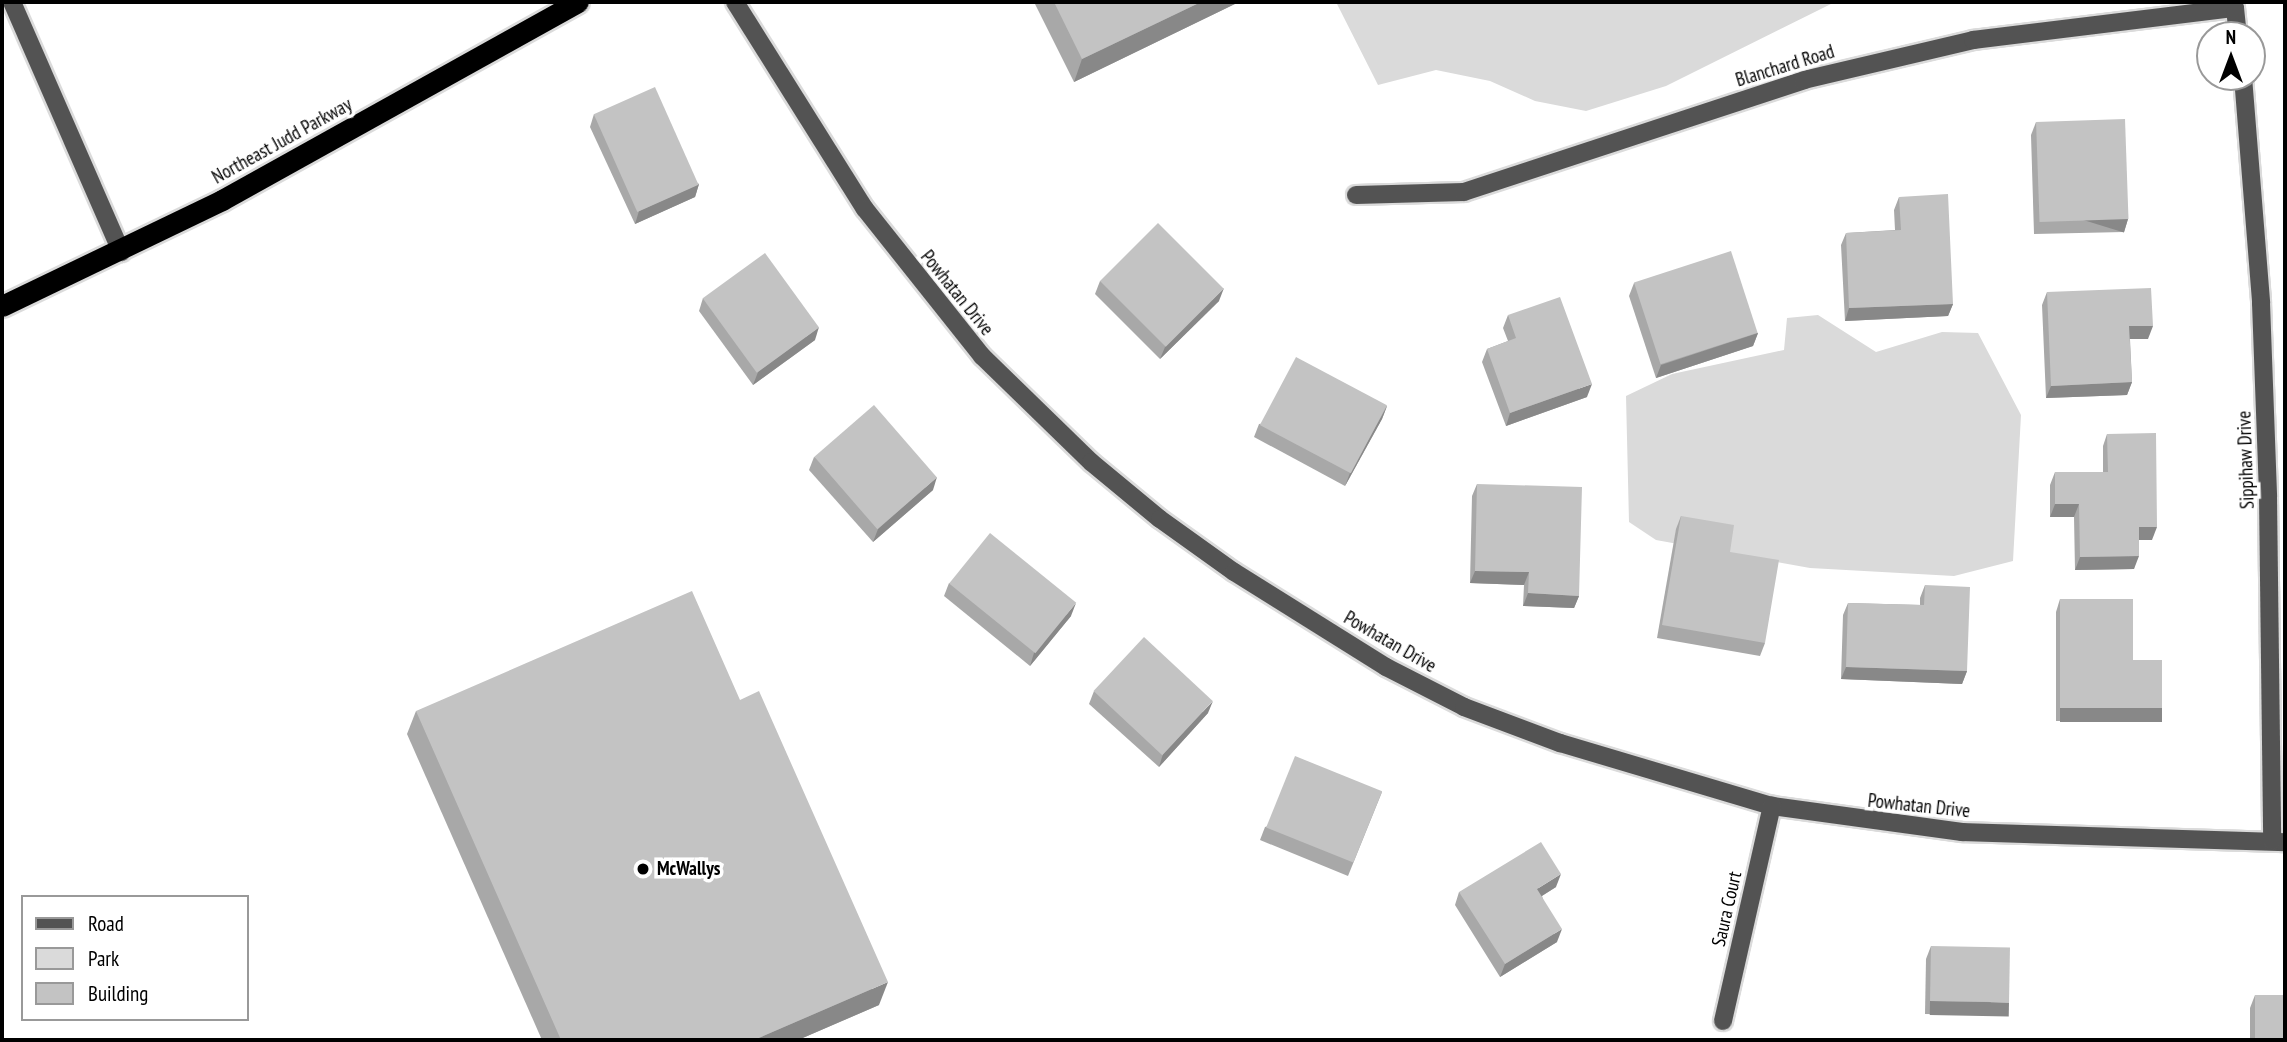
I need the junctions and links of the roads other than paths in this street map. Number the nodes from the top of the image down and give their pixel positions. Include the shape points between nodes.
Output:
1 (12, 2) edge
2 (578, 2) edge
3 (735, 2) edge
4 (2236, 21) edge
5 (2244, 91) edge
6 (1356, 195) dead end
7 (121, 252) junction
8 (2, 306) edge
9 (1772, 806) junction
10 (2279, 842) edge
11 (1723, 1021) dead end

1 - 7 street
2 - 7 highway, Northeast Judd Parkway
3 - 9 street, Powhatan Drive via 851,189 930,296 982,356 1091,462 1160,519 1234,572 1386,667 1464,707 1560,743
4 - 6 street, Blanchard Road via 2235,8 2040,31 1896,55 1804,80 1464,192
5 - 10 street, Sippihaw Drive via 2260,303
7 - 8 highway, Northeast Judd Parkway
9 - 10 street, Powhatan Drive via 1962,832
9 - 11 street, Saura Court

